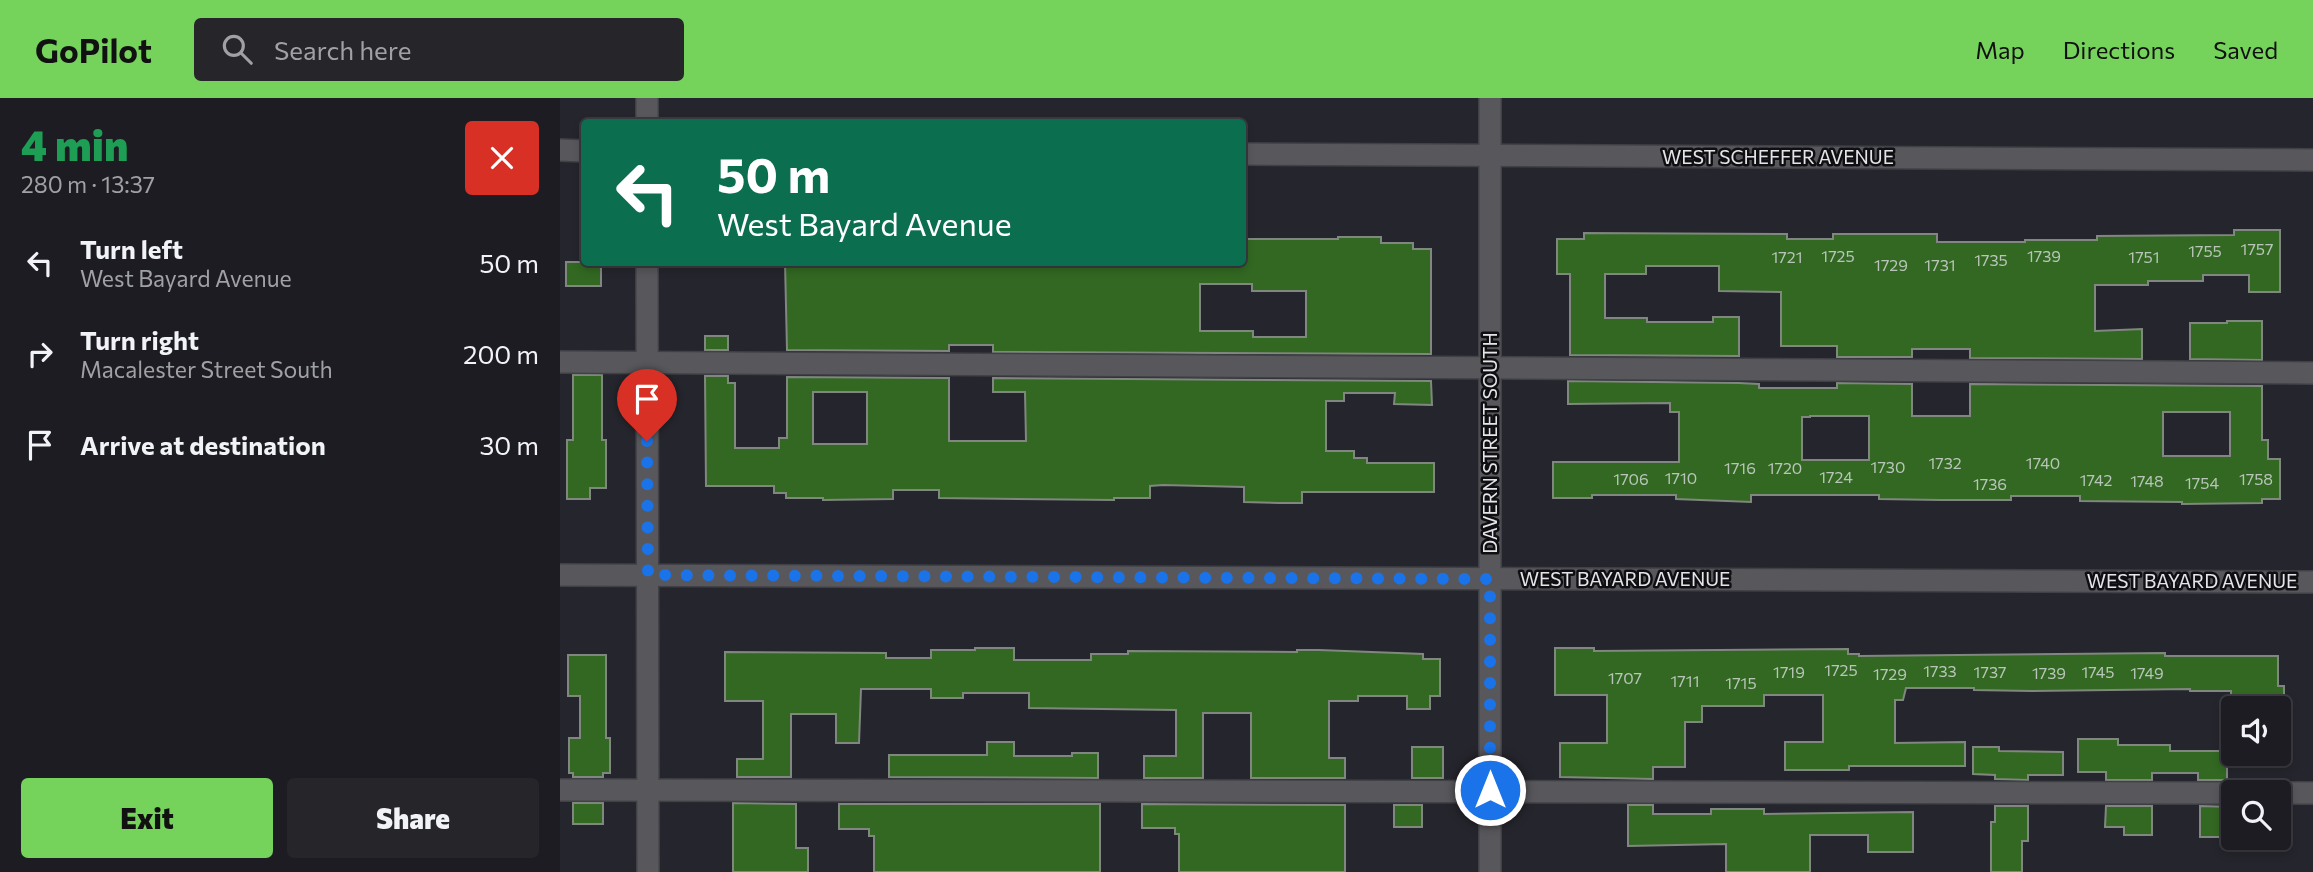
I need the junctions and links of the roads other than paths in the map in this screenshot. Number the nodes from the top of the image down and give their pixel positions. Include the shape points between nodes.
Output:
1 (647, 98) edge
2 (1490, 98) edge
3 (647, 119) edge
4 (560, 150) edge
5 (581, 151) edge
6 (1246, 154) edge
7 (1490, 155) junction
8 (2313, 160) edge
9 (647, 266) edge
10 (560, 362) edge
11 (647, 363) junction
12 (1490, 368) junction
13 (2313, 373) edge
14 (560, 575) edge
15 (648, 575) junction
16 (1490, 579) junction
17 (2313, 582) edge
18 (560, 789) edge
19 (1490, 790) junction
20 (648, 791) junction
21 (2221, 793) edge
22 (2291, 793) edge
23 (2313, 793) edge
24 (648, 872) edge
25 (1490, 872) edge

1 - 3 street
2 - 7 street, DAVERN STREET SOUTH
4 - 5 street
6 - 7 street, WEST SCHEFFER AVENUE
7 - 8 street, WEST SCHEFFER AVENUE
7 - 12 street, DAVERN STREET SOUTH
9 - 11 street
10 - 11 street
11 - 12 street
11 - 15 street
12 - 13 street
12 - 16 street, DAVERN STREET SOUTH
14 - 15 street, WEST BAYARD AVENUE
15 - 16 street, WEST BAYARD AVENUE
15 - 20 street
16 - 17 street, WEST BAYARD AVENUE
16 - 19 street, DAVERN STREET SOUTH
18 - 20 street
19 - 20 street
19 - 21 street
19 - 25 street, DAVERN STREET SOUTH
20 - 24 street
22 - 23 street

